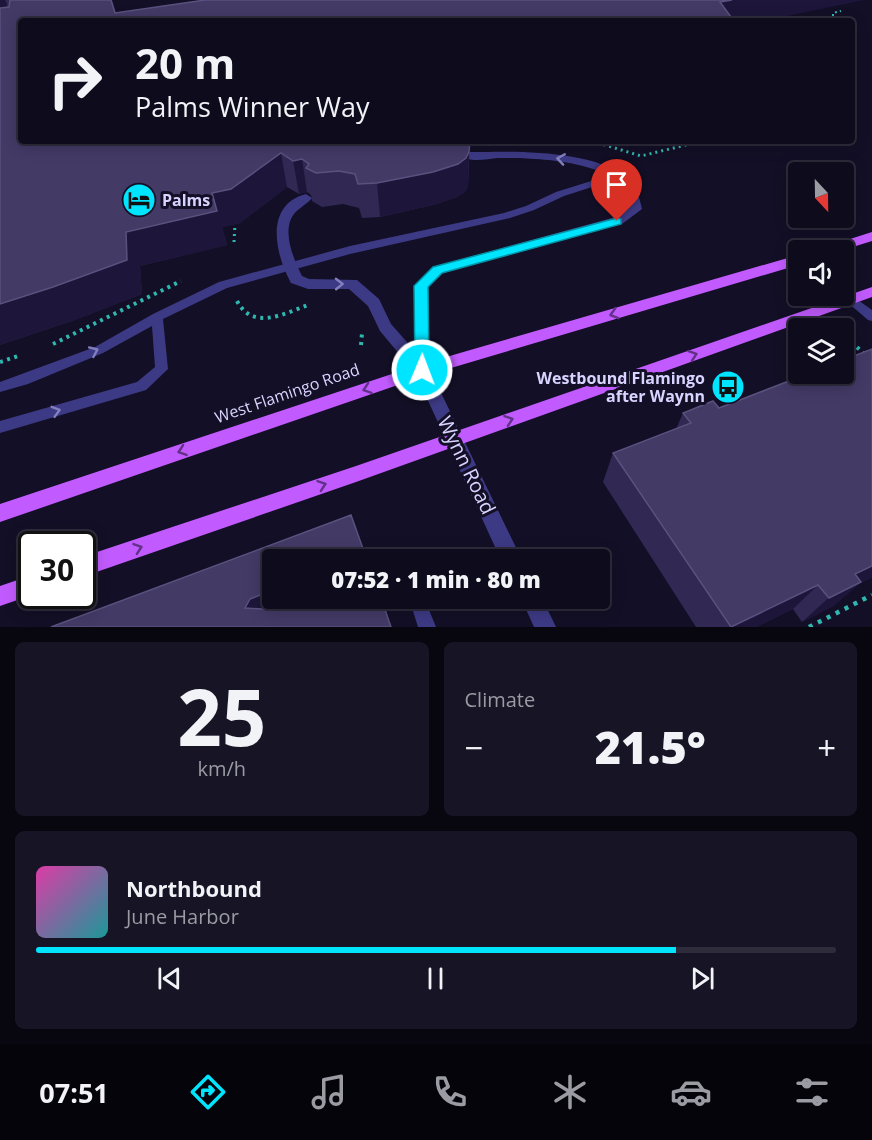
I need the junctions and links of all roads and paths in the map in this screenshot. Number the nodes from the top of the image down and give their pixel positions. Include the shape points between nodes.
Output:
1 (841, 11) dead end
2 (833, 18) edge
3 (602, 144) edge
4 (690, 144) edge
5 (468, 156) edge
6 (617, 176) junction
7 (306, 198) edge
8 (235, 224) dead end
9 (872, 236) edge
10 (234, 242) dead end
11 (854, 242) edge
12 (788, 263) edge
13 (290, 266) junction
14 (183, 281) dead end
15 (872, 292) edge
16 (854, 298) edge
17 (237, 300) dead end
18 (854, 302) edge
19 (315, 303) dead end
20 (831, 306) edge
21 (157, 317) junction
22 (872, 318) edge
23 (362, 330) dead end
24 (854, 344) edge
25 (361, 345) dead end
26 (44, 348) dead end
27 (22, 355) dead end
28 (872, 361) edge
29 (0, 362) edge
30 (422, 370) junction
31 (0, 387) edge
32 (0, 427) edge
33 (454, 439) junction
34 (0, 513) edge
35 (507, 549) edge
36 (96, 562) edge
37 (18, 590) edge
38 (872, 595) edge
39 (0, 596) edge
40 (360, 609) edge
41 (536, 609) edge
42 (366, 627) edge
43 (544, 627) edge
44 (809, 627) edge

1 - 2 path via 833,13
3 - 4 path via 641,156
6 -> 5 street via 564,159 525,154
6 - 13 lane via 506,216
6 - 30 street via 631,190 636,209 617,221 438,270 421,286
7 - 13 street via 288,213 283,228
8 - 10 path
9 - 11 main road
12 -> 30 main road, West Flamingo Road
13 - 21 lane via 223,285
13 -> 30 street via 296,279 308,284 352,284 374,303 386,327
14 - 26 path
15 - 16 main road
17 - 19 path via 241,312 258,320
18 - 22 lane
33 -> 20 main road
31 -> 21 lane via 99,350
32 -> 21 lane via 141,386 162,369
23 - 25 path
24 - 28 path
27 - 29 path
30 - 33 street, Wynn Road
30 -> 34 main road, West Flamingo Road
33 - 35 street, Wynn Road
36 -> 33 main road
37 - 39 main road
38 - 44 path
40 - 42 lane
41 - 43 street

